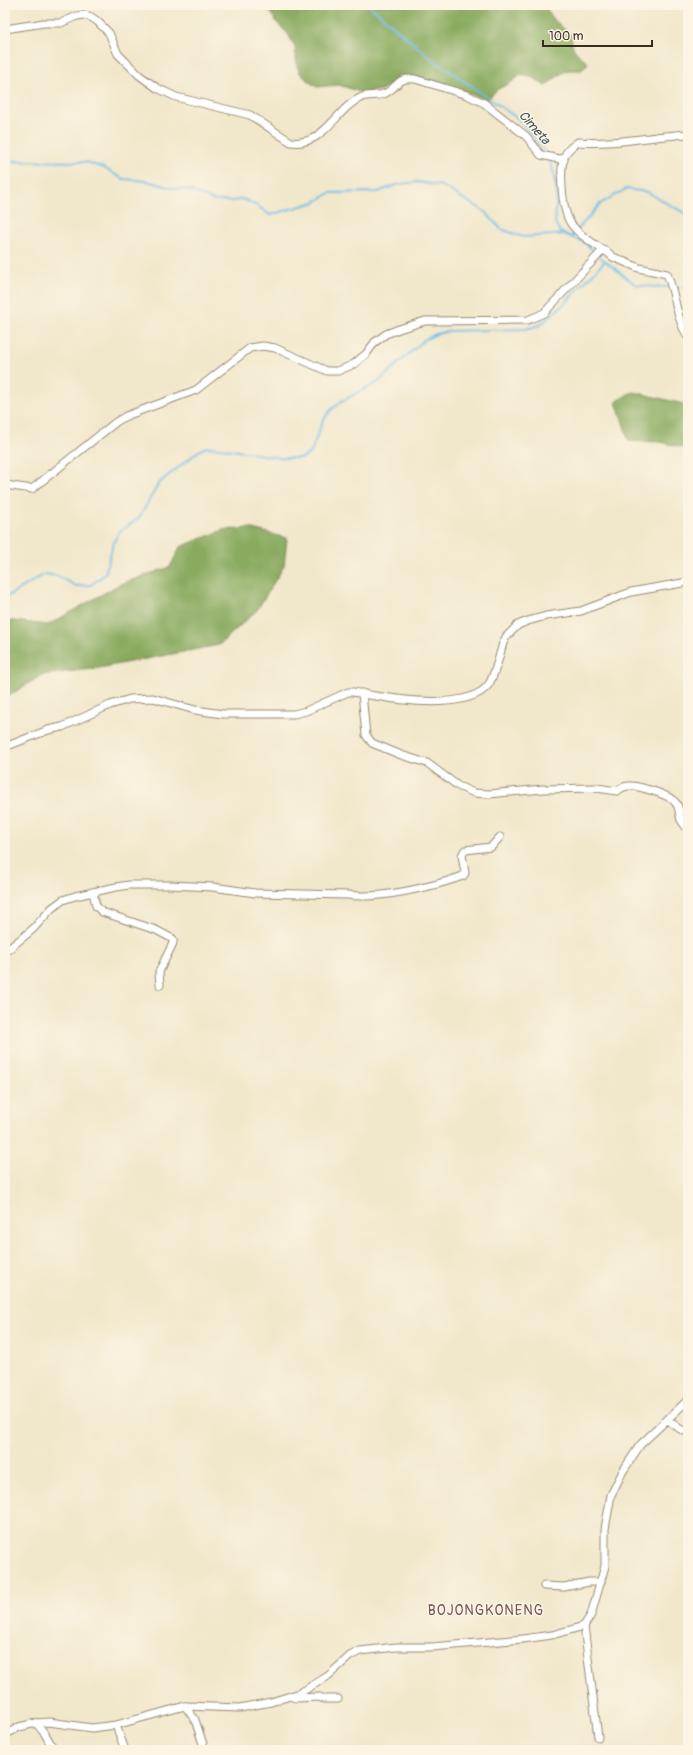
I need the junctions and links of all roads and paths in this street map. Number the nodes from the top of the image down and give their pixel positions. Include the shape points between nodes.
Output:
1 (5, 29) edge
2 (688, 134) edge
3 (564, 160) junction
4 (599, 254) junction
5 (688, 337) edge
6 (5, 485) edge
7 (688, 582) edge
8 (362, 694) junction
9 (5, 747) edge
10 (688, 830) edge
11 (500, 837) dead end
12 (93, 892) junction
13 (5, 952) edge
14 (160, 985) dead end
15 (688, 1400) edge
16 (668, 1420) junction
17 (688, 1432) edge
18 (601, 1582) junction
19 (544, 1586) dead end
20 (584, 1626) junction
21 (291, 1695) junction
22 (338, 1699) dead end
23 (185, 1706) junction
24 (36, 1723) junction
25 (116, 1726) junction
26 (5, 1735) edge
27 (598, 1737) dead end
28 (51, 1750) edge
29 (125, 1750) edge
30 (205, 1750) edge

1 - 3 street via 61,23 81,15 91,17 108,33 118,54 139,75 157,88 176,97 250,115 291,142 299,143 318,135 348,106 363,97 386,93 402,80 415,79 484,103 526,136 541,155
2 - 3 street via 600,143 578,142 566,153
3 - 4 street via 564,206 571,224
4 - 5 street via 639,268 665,273 671,284 679,318
4 - 6 street via 544,313 528,320 425,321 386,334 354,364 338,371 327,370 275,348 250,348 196,390 116,422 32,489
7 - 8 street via 630,592 581,611 546,616 518,625 506,637 488,684 473,695 438,701 411,701
8 - 9 street via 348,692 294,714 223,714 195,710 153,698 130,699
8 - 10 street via 366,735 372,743 427,763 458,786 474,793 590,788 617,791 622,787 639,787 675,801
11 - 12 street via 491,847 465,850 462,855 465,873 463,876 424,887 362,897 255,893 213,887 170,885 128,885
12 - 13 street via 63,900
12 - 14 street via 96,906 102,912 156,930 173,939 158,972
15 - 16 street
16 - 17 street
16 - 18 street via 640,1445 610,1495 605,1529 605,1566
18 - 19 street via 564,1587
18 - 20 street via 591,1615
20 - 21 street via 552,1635 523,1639 360,1651 350,1656 328,1676 300,1693
20 - 27 street
21 - 22 street via 295,1698
21 - 23 street via 240,1708
23 - 25 street
23 - 30 street via 195,1720
24 - 25 street via 49,1722 92,1728
24 - 26 street via 19,1727
24 - 28 street via 46,1734 52,1746
25 - 29 street

